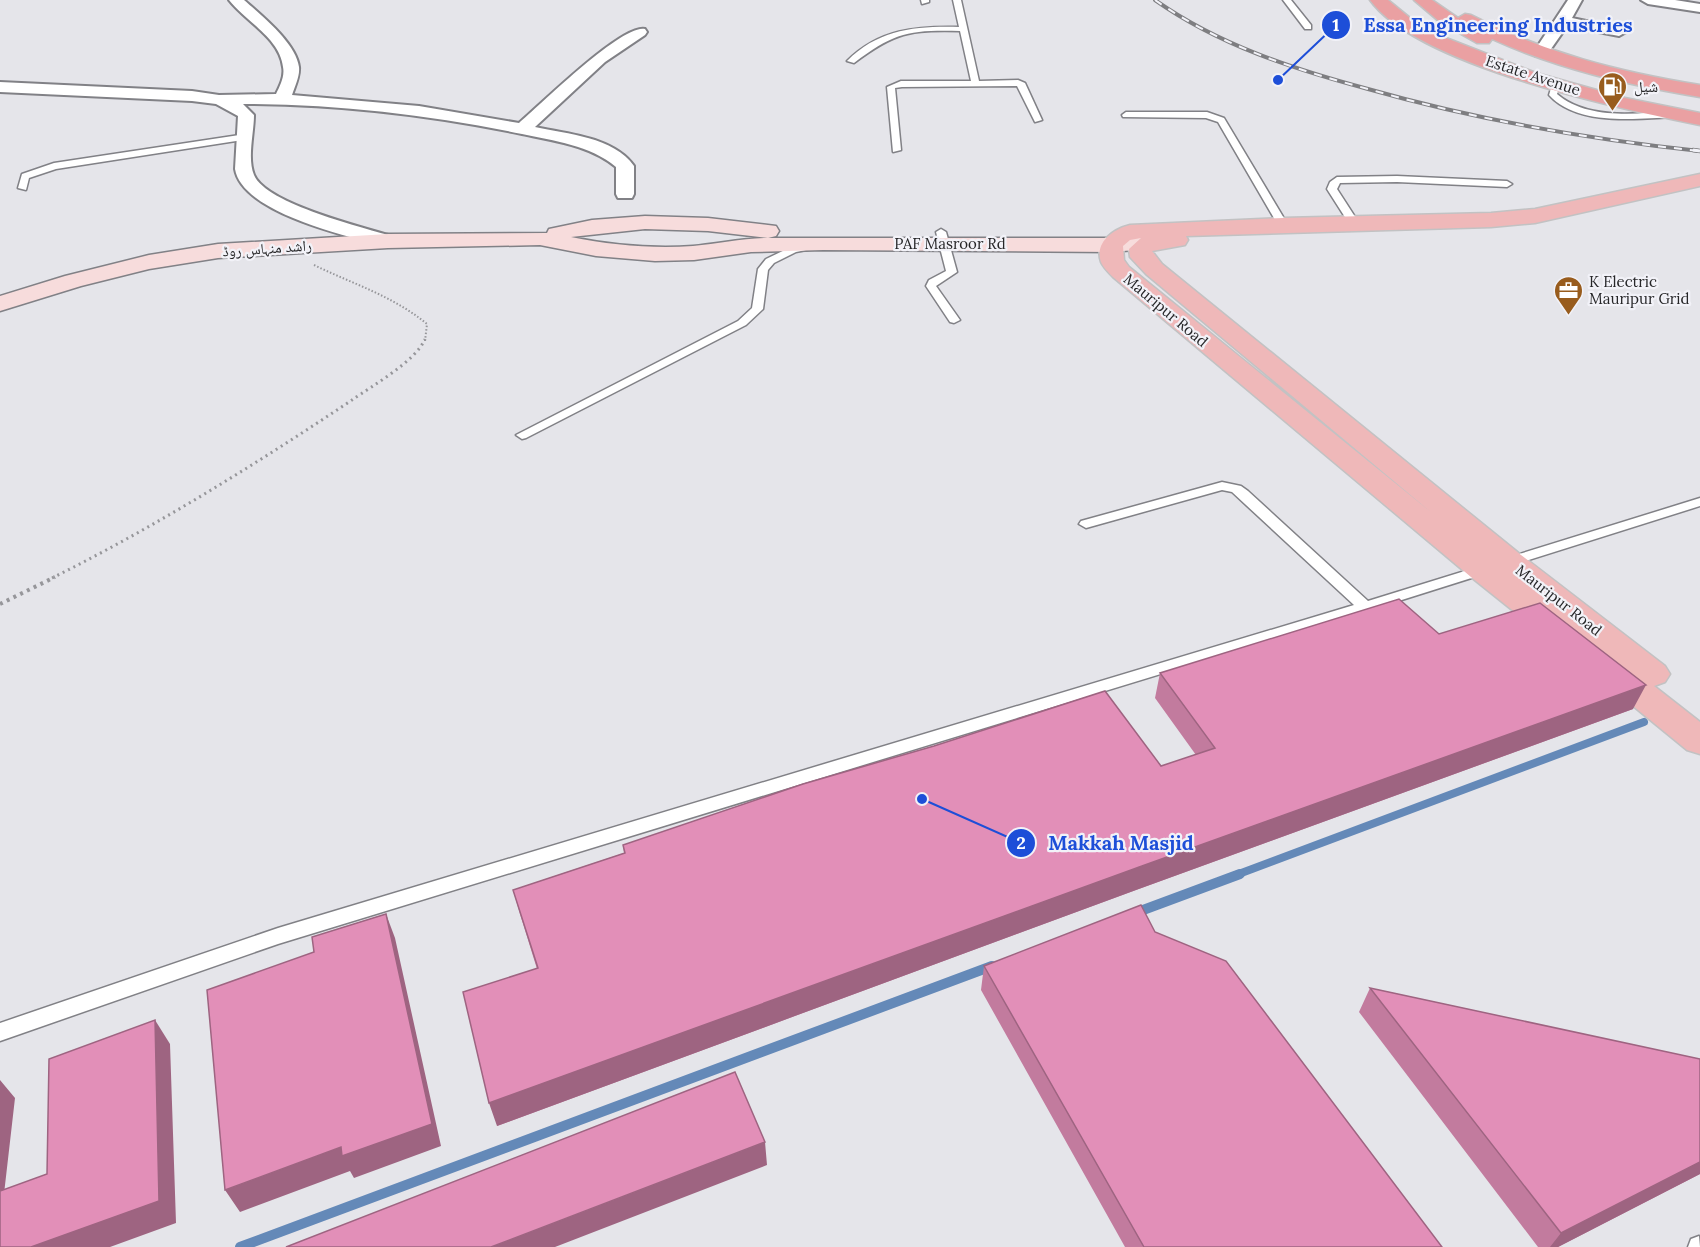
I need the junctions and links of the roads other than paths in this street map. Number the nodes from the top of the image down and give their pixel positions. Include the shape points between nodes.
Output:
1 (236, 0) edge
2 (957, 0) edge
3 (1287, 0) edge
4 (1378, 0) edge
5 (1406, 0) edge
6 (1422, 0) edge
7 (1436, 0) edge
8 (1575, 0) edge
9 (1650, 0) edge
10 (1700, 8) edge
11 (1563, 21) junction
12 (1308, 27) dead end
13 (963, 29) junction
14 (640, 32) dead end
15 (1619, 32) dead end
16 (1541, 52) junction
17 (850, 61) dead end
18 (975, 82) junction
19 (0, 87) edge
20 (1700, 91) edge
21 (283, 98) junction
22 (218, 99) junction
23 (1700, 103) edge
24 (1700, 110) edge
25 (1126, 115) dead end
26 (1700, 119) edge
27 (1038, 120) dead end
28 (523, 129) junction
29 (246, 137) junction
30 (896, 150) dead end
31 (1700, 180) edge
32 (1507, 184) dead end
33 (22, 188) dead end
34 (626, 194) dead end
35 (1700, 195) edge
36 (1354, 223) junction
37 (1283, 225) junction
38 (752, 237) junction
39 (942, 238) junction
40 (1130, 240) junction
41 (388, 241) junction
42 (823, 243) junction
43 (0, 303) edge
44 (954, 320) dead end
45 (522, 435) dead end
46 (1700, 502) edge
47 (1086, 524) dead end
48 (1510, 562) junction
49 (1482, 570) junction
50 (1365, 607) junction
51 (1658, 692) junction
52 (1694, 726) edge
53 (0, 1032) edge

1 - 21 street via 267,27 291,63
2 - 13 lane
3 - 12 lane
4 - 26 highway, Estate Avenue via 1439,40 1520,73
5 - 24 highway via 1459,36 1524,64
6 - 23 highway via 1470,33 1527,57
7 - 16 highway, Estate Avenue via 1484,30
8 - 11 street
9 - 10 street
11 - 15 street
11 - 16 street
13 - 17 lane via 901,32
13 - 18 lane
14 - 28 street via 600,59
16 - 20 highway, Estate Avenue via 1634,78
18 - 27 lane via 1022,85
18 - 30 lane via 891,87
19 - 22 street
21 - 22 street
21 - 28 street via 380,105
22 - 29 street via 246,115
25 - 37 lane via 1207,115 1221,120
28 - 34 street via 573,140 616,157 625,166
29 - 33 lane via 54,165 25,176
29 - 41 street via 245,173 250,186 260,195
31 - 36 main road via 1535,216
32 - 36 lane via 1338,180 1332,189
35 - 40 main road via 1554,228 1508,233
36 - 37 main road
37 - 40 main road
38 - 39 main road, PAF Masroor Rd
38 - 41 main road, راشد منہاس روڈ via 694,253 655,254 597,249 540,238
38 - 42 main road, PAF Masroor Rd
39 - 40 main road, PAF Masroor Rd
39 - 42 main road, PAF Masroor Rd
39 - 44 lane via 952,272 931,286
40 - 48 main road, Mauripur Road via 1154,269
40 - 49 main road, Mauripur Road via 1112,261 1121,272
41 - 43 main road, راشد منہاس روڈ via 218,251 149,262
42 - 45 lane via 793,250 770,261 763,269 757,309 742,323
46 - 48 lane
47 - 50 lane via 1229,487 1243,494
48 - 49 lane
48 - 51 main road, Mauripur Road
49 - 50 lane
49 - 51 main road, Mauripur Road
50 - 53 lane via 278,936
51 - 52 main road, Mauripur Road

